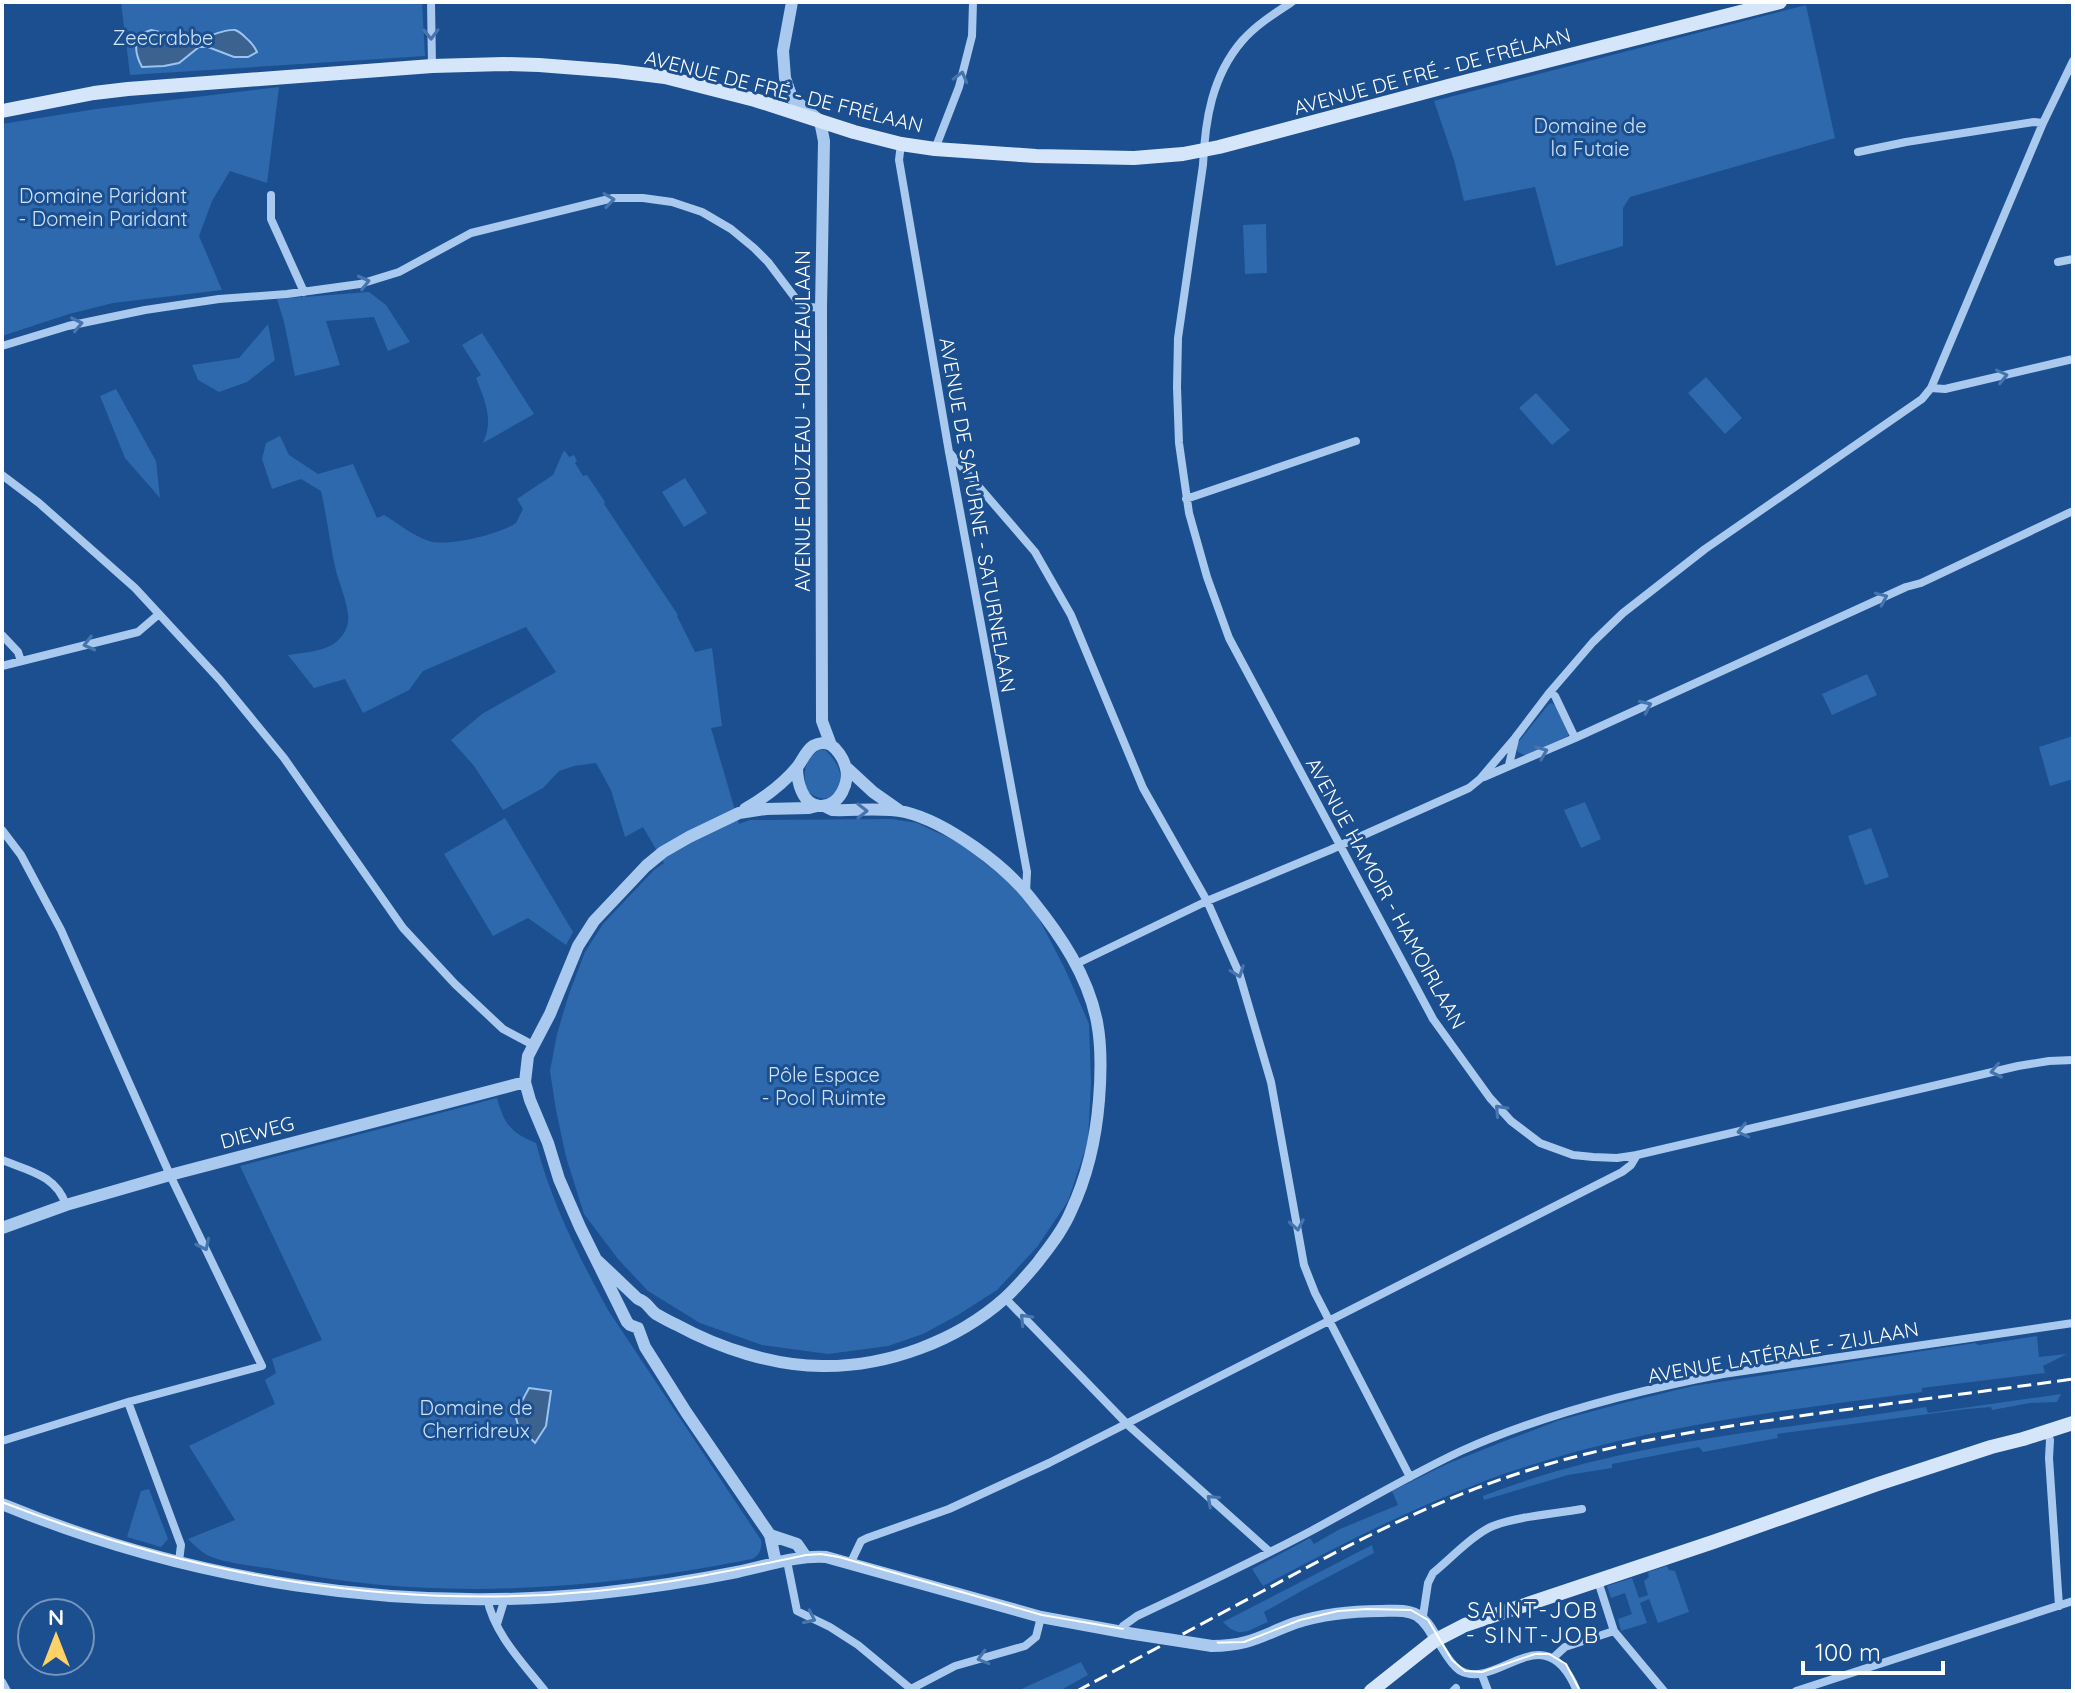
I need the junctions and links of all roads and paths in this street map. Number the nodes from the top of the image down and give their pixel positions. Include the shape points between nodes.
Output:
1 (431, 2) edge
2 (792, 2) edge
3 (973, 2) edge
4 (1292, 2) edge
5 (1780, 2) edge
6 (2073, 61) edge
7 (432, 66) junction
8 (2, 111) edge
9 (820, 121) junction
10 (2043, 123) junction
11 (901, 144) junction
12 (935, 149) junction
13 (1203, 150) junction
14 (1858, 152) dead end
15 (271, 195) dead end
16 (2073, 259) edge
17 (2058, 262) dead end
18 (304, 292) junction
19 (821, 308) junction
20 (2, 346) edge
21 (2073, 359) edge
22 (1931, 388) junction
23 (1356, 441) dead end
24 (949, 452) junction
25 (2, 475) edge
26 (1186, 499) junction
27 (2073, 511) edge
28 (159, 614) junction
29 (2, 635) edge
30 (21, 661) junction
31 (2, 666) edge
32 (1550, 692) junction
33 (822, 721) junction
34 (1575, 738) junction
35 (1512, 741) junction
36 (815, 745) junction
37 (831, 745) junction
38 (1513, 761) junction
39 (797, 767) junction
40 (847, 768) junction
41 (1480, 779) junction
42 (821, 806) junction
43 (900, 811) junction
44 (739, 813) junction
45 (2, 830) edge
46 (1340, 845) junction
47 (1026, 892) junction
48 (1207, 901) junction
49 (1076, 964) junction
50 (533, 1045) junction
51 (2073, 1060) edge
52 (525, 1082) junction
53 (1637, 1155) junction
54 (2, 1160) edge
55 (170, 1175) junction
56 (66, 1205) junction
57 (2, 1228) edge
58 (598, 1261) junction
59 (1005, 1298) junction
60 (638, 1299) junction
61 (652, 1312) junction
62 (624, 1313) junction
63 (1330, 1321) junction
64 (2073, 1323) edge
65 (638, 1328) junction
66 (128, 1402) junction
67 (2073, 1423) edge
68 (1128, 1425) junction
69 (2047, 1432) junction
70 (2, 1441) edge
71 (1410, 1477) junction
72 (2, 1504) edge
73 (1582, 1509) dead end
74 (770, 1535) junction
75 (1270, 1552) junction
76 (806, 1557) junction
77 (179, 1561) junction
78 (782, 1562) junction
79 (851, 1562) junction
80 (1598, 1581) junction
81 (487, 1598) junction
82 (505, 1598) junction
83 (2073, 1601) edge
84 (2059, 1606) junction
85 (1041, 1617) junction
86 (1420, 1618) junction
87 (497, 1624) junction
88 (1614, 1631) junction
89 (1124, 1632) junction
90 (1436, 1639) junction
91 (1553, 1658) junction
92 (1482, 1675) junction
93 (2, 1682) edge
94 (909, 1690) edge
95 (7, 1691) edge
96 (545, 1691) edge
97 (1371, 1691) edge
98 (1488, 1691) edge
99 (1577, 1691) edge
100 (1663, 1691) edge
101 (1796, 1691) edge

1 -> 7 street
2 - 9 street via 783,51 785,78 792,98
12 -> 3 street via 959,87 972,36
4 - 13 street, AVENUE HAMOIR - HAMOIRLAAN via 1242,40 1230,59 1213,91
5 - 13 main road, AVENUE DE FRÉ - DE FRÉLAAN
6 - 10 street
7 - 8 main road, AVENUE DE FRÉ - DE FRÉLAAN via 128,89
7 - 9 main road, AVENUE DE FRÉ - DE FRÉLAAN via 504,64 653,75
9 - 11 main road, AVENUE DE FRÉ - DE FRÉLAAN
9 - 19 street, AVENUE HOUZEAU - HOUZEAULAAN
10 - 14 street
10 - 22 street
11 - 12 main road, AVENUE DE FRÉ - DE FRÉLAAN
11 - 24 street, AVENUE DE SATURNE - SATURNELAAN via 899,160
12 - 13 main road, AVENUE DE FRÉ - DE FRÉLAAN via 1084,158
13 - 26 street, AVENUE HAMOIR - HAMOIRLAAN via 1178,338 1179,443
15 - 18 street via 271,219
16 - 17 street
18 -> 19 street via 399,272 492,227 613,198 643,198 702,212 731,229 768,262 799,303
20 -> 18 street via 145,310
19 - 33 street, AVENUE HOUZEAU - HOUZEAULAAN
22 -> 21 street
22 - 32 street via 1623,613
23 - 26 street
24 - 47 street, AVENUE DE SATURNE - SATURNELAAN via 1027,872
24 - 48 street via 1035,552 1071,615 1143,788
25 - 28 street via 99,555
26 - 46 street, AVENUE HAMOIR - HAMOIRLAAN via 1229,638
34 -> 27 street
28 -> 30 street via 138,632
28 - 50 street via 284,758 403,928 503,1029
29 - 30 street
30 - 31 street
32 - 34 street
32 - 35 street
33 - 36 street, AVENUE HOUZEAU - HOUZEAULAAN
33 - 37 street, AVENUE HOUZEAU - HOUZEAULAAN
38 -> 34 street
35 - 38 street
35 - 41 street
36 - 37 street
36 - 39 street
37 - 40 street
38 - 41 street
39 - 42 street via 800,789
39 - 44 street
40 - 42 street via 842,794
40 - 43 street
41 - 46 street
42 -> 43 street
42 - 44 street
43 - 47 street via 989,857
44 - 50 street via 663,852 594,921
45 - 55 street via 61,930
46 - 48 street
53 -> 46 street, AVENUE HAMOIR - HAMOIRLAAN via 1573,1155 1540,1143 1511,1121 1433,1019
47 - 49 street
48 - 49 street
48 -> 63 street via 1239,973 1263,1054 1304,1265
49 - 59 street via 1097,1021 1101,1052 1091,1151 1061,1230
50 - 52 street
51 -> 53 street, AVENUE HAMOIR - HAMOIRLAAN via 1977,1075
52 - 55 street, DIEWEG
52 - 58 street via 559,1179
53 - 63 street via 1622,1172
54 - 56 street via 49,1180 60,1189
55 - 56 street, DIEWEG
55 -> 66 street via 262,1366
56 - 57 street, DIEWEG
58 - 60 street
58 - 62 street
59 - 61 street via 928,1345 864,1362 821,1366 753,1356
68 -> 59 street
60 - 61 street
60 - 62 street
61 - 65 street via 648,1324
62 - 65 street
63 - 68 street
63 - 71 street
64 - 71 street, AVENUE LATÉRALE - ZIJLAAN via 1680,1382 1523,1427
65 - 74 street via 686,1412
66 - 70 street
66 - 77 street via 181,1545
67 - 69 main road
75 -> 68 street
68 - 79 street via 949,1509 867,1538
69 - 80 main road
69 - 84 street
71 - 75 street, AVENUE LATÉRALE - ZIJLAAN
72 - 77 street
73 - 86 street via 1514,1520 1484,1531 1433,1573
74 - 76 street via 797,1544
74 - 78 street
75 - 89 street, AVENUE LATÉRALE - ZIJLAAN via 1137,1616 1123,1626
76 - 78 street
76 - 79 street
77 - 81 street via 330,1589
78 - 82 street via 648,1587
78 -> 94 street via 797,1611 867,1651
79 - 85 street
80 - 88 street
80 - 90 main road
81 - 82 street
81 - 87 street
82 - 87 street
83 - 84 street
84 - 101 street
85 - 89 street
85 -> 94 street via 1036,1637 1025,1646 955,1666
86 - 89 street, bridge via 1404,1611 1338,1613 1244,1644 1212,1646
86 - 90 street
87 - 96 street
88 - 91 street via 1565,1647
88 - 100 street
90 - 92 street via 1460,1671
90 - 97 main road
91 - 92 street via 1535,1657
91 - 99 street via 1568,1670
92 - 98 street
93 - 95 street

